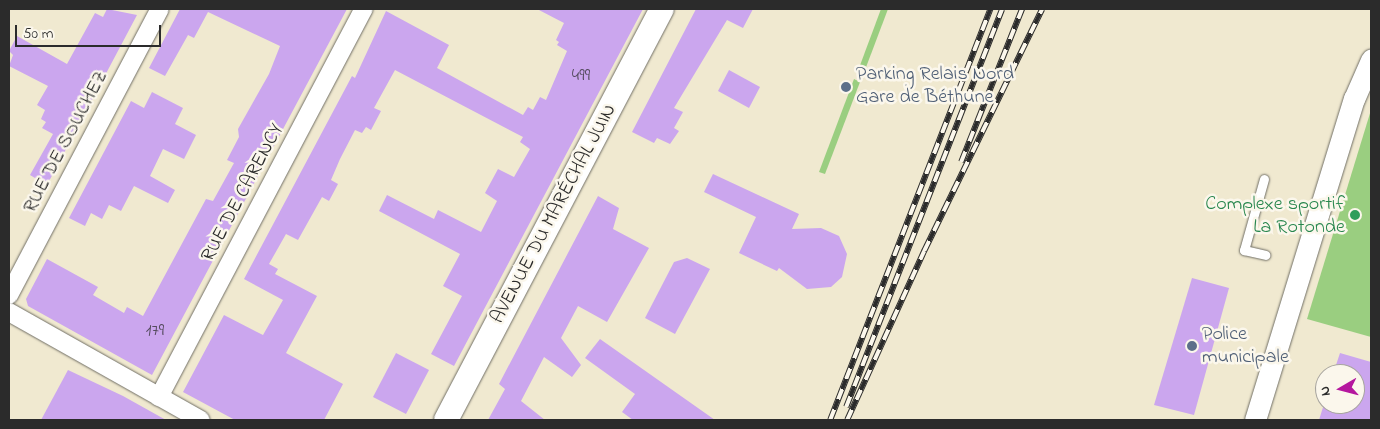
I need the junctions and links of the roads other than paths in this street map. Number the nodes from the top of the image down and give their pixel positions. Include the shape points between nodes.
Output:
1 (160, 9) edge
2 (364, 9) edge
3 (662, 9) edge
4 (677, 9) edge
5 (1371, 60) edge
6 (1264, 179) dead end
7 (1265, 255) dead end
8 (9, 295) edge
9 (9, 312) edge
10 (159, 397) junction
11 (196, 419) edge
12 (446, 420) edge
13 (462, 420) edge
14 (1255, 420) edge

1 - 8 street, RUE DE SOUCHEZ
2 - 10 street, RUE DE CARENCY
3 - 12 main road, AVENUE DU MARÉCHAL JUIN
4 - 13 main road, AVENUE DU MARÉCHAL JUIN
5 - 14 street via 1354,99
6 - 7 lane via 1244,250
9 - 10 street
10 - 11 street

